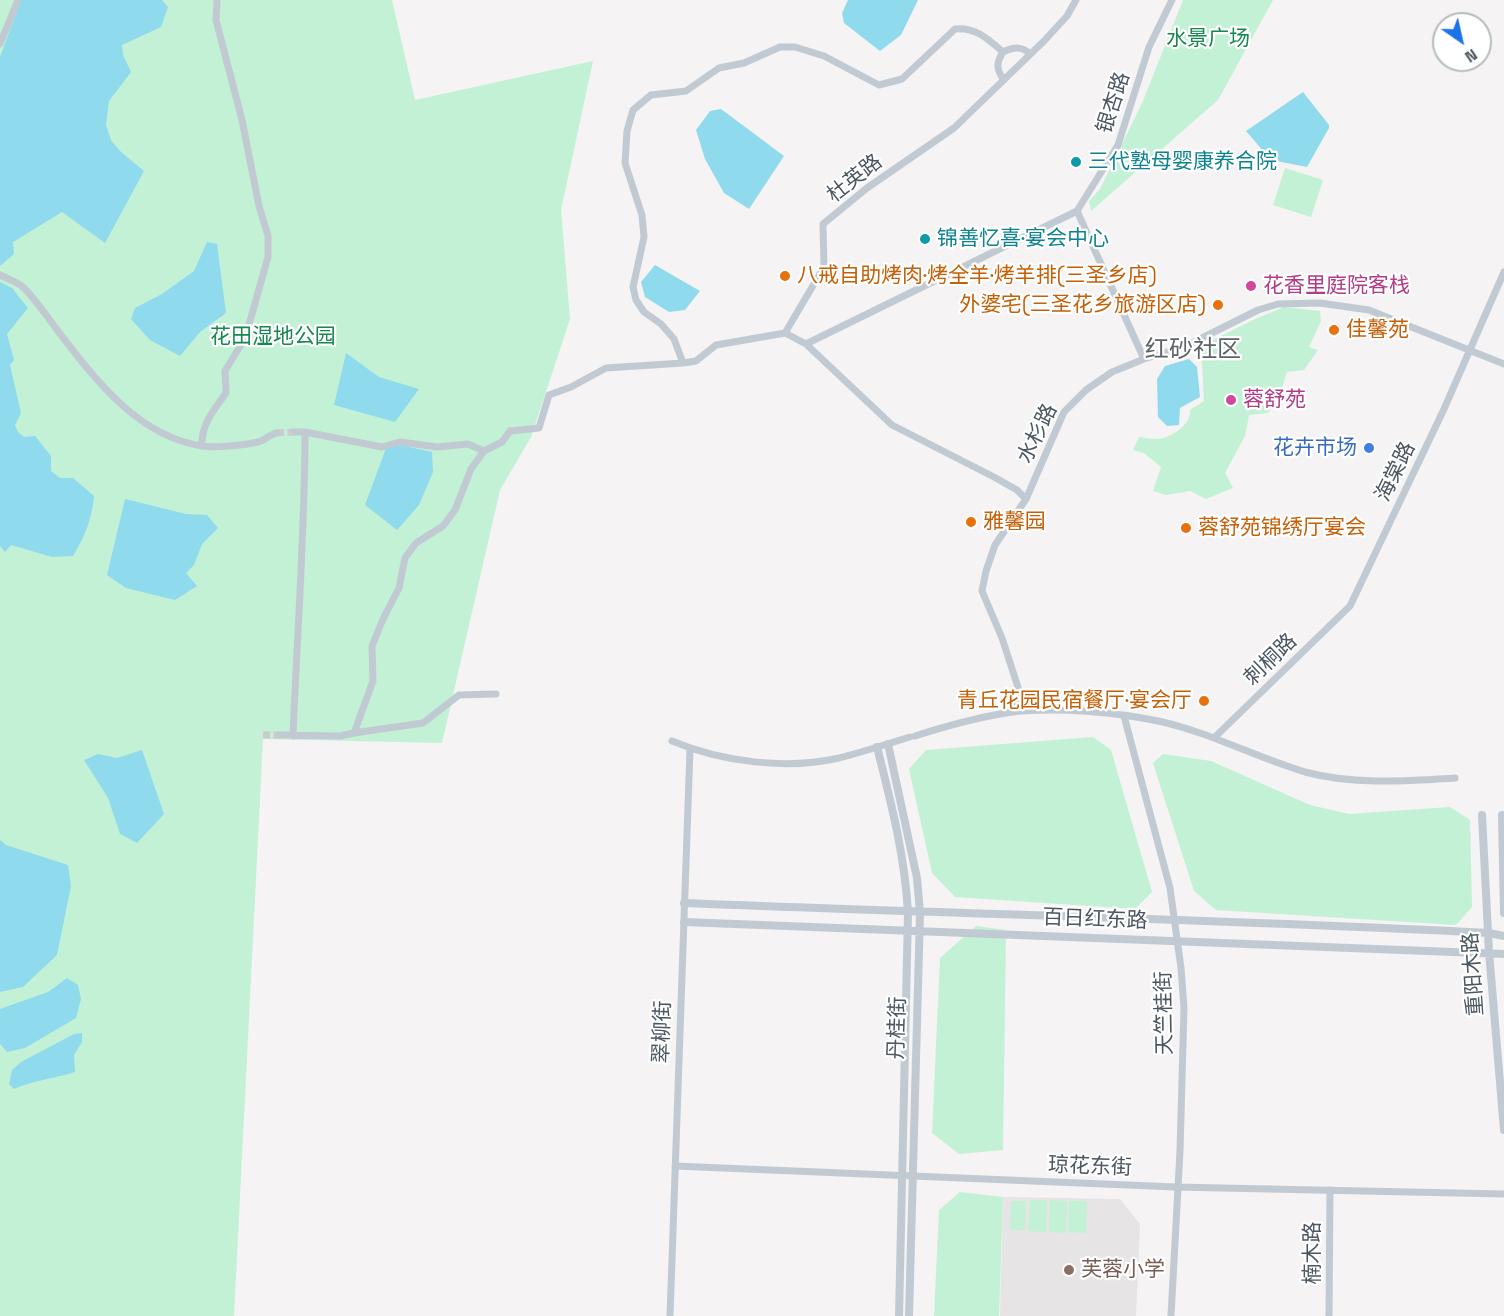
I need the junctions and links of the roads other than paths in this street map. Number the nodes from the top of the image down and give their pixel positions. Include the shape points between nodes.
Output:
1 (18, 0) edge
2 (217, 0) edge
3 (1076, 0) edge
4 (1172, 0) edge
5 (0, 44) edge
6 (1003, 52) junction
7 (1030, 54) junction
8 (1004, 80) junction
9 (1077, 211) junction
10 (1504, 272) edge
11 (0, 275) edge
12 (785, 333) junction
13 (806, 344) junction
14 (1470, 350) junction
15 (1144, 359) junction
16 (683, 363) junction
17 (1504, 364) edge
18 (294, 432) tunnel mouth
19 (305, 432) junction
20 (277, 433) tunnel mouth
21 (202, 446) junction
22 (484, 451) junction
23 (1026, 499) junction
24 (1350, 606) joint
25 (496, 694) dead end
26 (1013, 712) junction
27 (1124, 716) junction
28 (354, 733) junction
29 (280, 735) tunnel mouth
30 (293, 735) junction
31 (1215, 737) junction
32 (672, 741) dead end
33 (888, 744) junction
34 (877, 747) junction
35 (690, 749) junction
36 (1455, 778) dead end
37 (1482, 815) dead end
38 (1502, 815) dead end
39 (684, 903) junction
40 (909, 913) junction
41 (920, 913) junction
42 (1504, 913) edge
43 (1175, 921) junction
44 (684, 922) junction
45 (908, 931) junction
46 (919, 931) junction
47 (1490, 933) junction
48 (1504, 936) edge
49 (1178, 941) junction
50 (1489, 952) junction
51 (1504, 954) edge
52 (1504, 1130) edge
53 (675, 1166) junction
54 (902, 1177) junction
55 (912, 1177) junction
56 (1178, 1187) junction
57 (1330, 1190) junction
58 (1504, 1194) edge
59 (670, 1316) edge
60 (899, 1316) edge
61 (909, 1316) edge
62 (1171, 1316) edge
63 (1329, 1316) edge

1 - 5 street
2 - 21 street via 216,20 268,236 268,257 245,338 225,371 226,393 201,433
3 - 7 street, 杜英路 via 1067,16
4 - 9 street, 银杏路 via 1149,47 1118,145
6 - 7 street via 1019,47
6 - 8 street via 997,71
6 - 16 street via 983,35 966,28 955,29 902,79 879,85 824,56 795,47 780,47 744,63 719,68 686,91 651,94 633,110 625,163 645,237 633,288 644,312 674,339
7 - 8 street, 杜英路
8 - 12 street, 杜英路 via 954,128 867,188 824,224 824,267
9 - 13 street
9 - 15 street
10 - 14 street, 海棠路
11 - 21 street via 23,287 122,406 150,426
12 - 13 street
12 - 16 street via 716,345 696,361
13 - 23 street via 892,425 994,477
14 - 15 street, 水杉路 via 1369,310 1320,303 1278,304 1186,346
14 - 17 street, 水杉路
14 - 24 street, 海棠路
15 - 23 street, 水杉路 via 1112,372 1064,412
16 - 22 street via 606,368 549,395 539,428 510,430 502,442
18 - 19 street
19 - 22 street via 382,447 400,442 437,447 468,444
19 - 30 street via 305,519
20 - 21 street via 260,442
22 - 28 street via 444,525 416,543 405,558 399,588 372,646 374,681
23 - 26 street, 水杉路 via 995,545 982,591 1018,687
24 - 31 street, 刺桐路
25 - 28 street via 459,695 423,723
26 - 27 street via 1085,711
26 - 33 street
27 - 31 street
27 - 43 street, 天竺桂街 via 1163,860
28 - 30 street
29 - 30 street
31 - 36 street via 1307,772 1386,782
32 - 35 street
33 - 34 street
33 - 41 street, 丹桂街 via 917,878
34 - 35 street via 838,758 789,764
34 - 40 street, 丹桂街 via 904,863
35 - 39 street, 翠柳街
37 - 47 street, 重阳木路
38 - 42 street, 重阳木路
39 - 40 street, 百日红东路
39 - 44 street, 翠柳街
40 - 41 street, 百日红东路
40 - 45 street, 丹桂街
41 - 43 street, 百日红东路
41 - 46 street, 丹桂街
43 - 47 street, 百日红东路
43 - 49 street, 天竺桂街
44 - 45 street, 百日红东路
44 - 53 street, 翠柳街
45 - 46 street, 百日红东路
45 - 54 street, 丹桂街
46 - 49 street, 百日红东路
46 - 55 street, 丹桂街
47 - 48 street, 百日红东路
47 - 50 street, 重阳木路
49 - 50 street, 百日红东路
49 - 56 street, 天竺桂街 via 1184,1008
50 - 51 street, 百日红东路
50 - 52 street, 重阳木路
53 - 54 street, 琼花东街
53 - 59 street, 翠柳街
54 - 55 street, 琼花东街
54 - 60 street, 丹桂街
55 - 56 street, 琼花东街
55 - 61 street, 丹桂街
56 - 57 street, 琼花东街
56 - 62 street, 天竺桂街
57 - 58 street, 琼花东街
57 - 63 street, 楠木路

